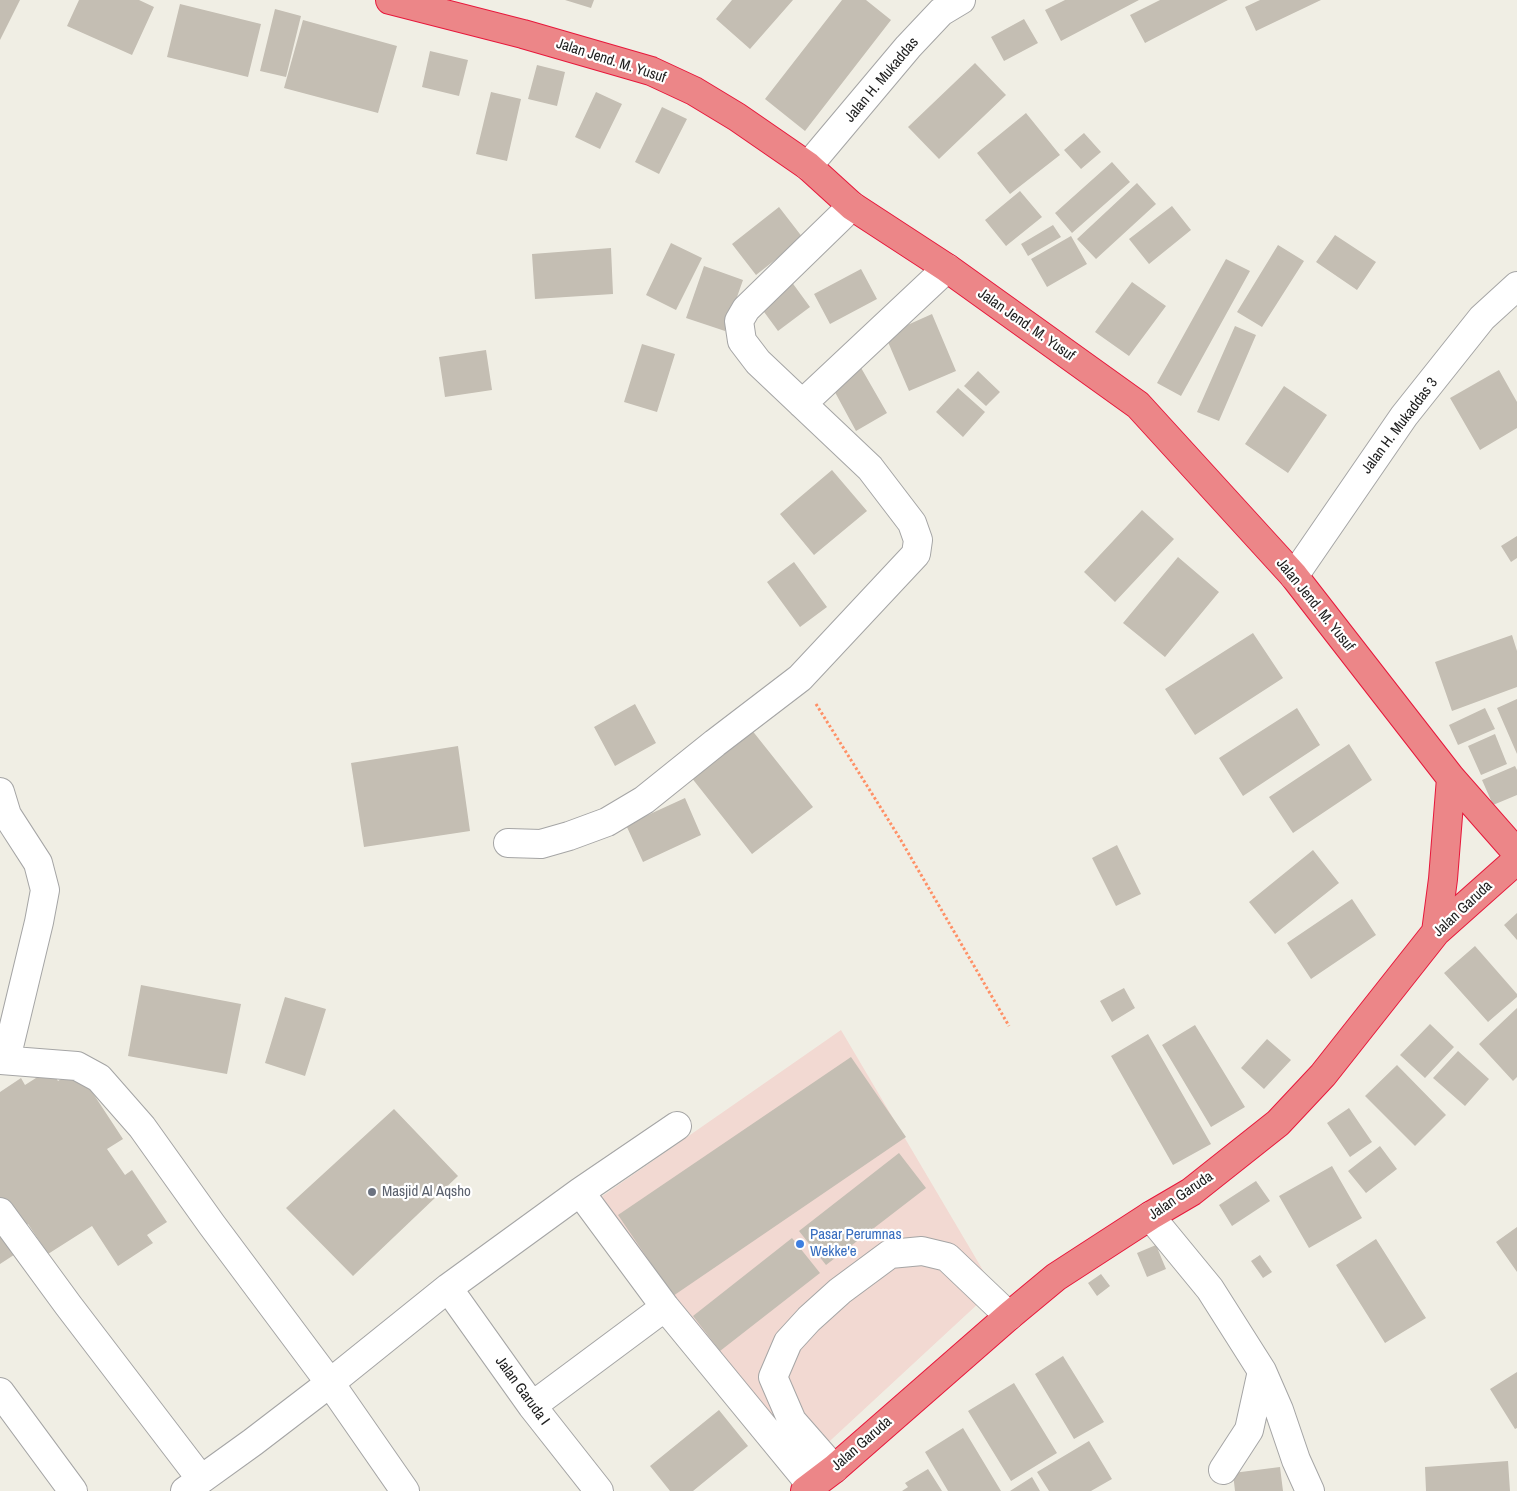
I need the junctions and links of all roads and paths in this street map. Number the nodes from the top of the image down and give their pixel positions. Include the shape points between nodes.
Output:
1 (390, 0) edge
2 (945, 4) edge
3 (808, 166) junction
4 (852, 206) junction
5 (947, 268) junction
6 (1517, 286) edge
7 (802, 404) junction
8 (1294, 576) junction
9 (800, 678) junction
10 (1451, 778) junction
11 (0, 792) edge
12 (508, 843) dead end
13 (1517, 853) edge
14 (1517, 860) edge
15 (1436, 932) junction
16 (1009, 1026) dead end
17 (3, 1060) edge
18 (677, 1126) dead end
19 (580, 1192) junction
20 (0, 1212) edge
21 (1150, 1216) junction
22 (448, 1288) junction
23 (666, 1307) junction
24 (1008, 1316) junction
25 (1262, 1371) junction
26 (330, 1383) junction
27 (0, 1392) edge
28 (532, 1406) junction
29 (834, 1470) junction
30 (1223, 1470) dead end
31 (193, 1485) edge
32 (809, 1488) edge
33 (73, 1491) edge
34 (405, 1491) edge
35 (599, 1491) edge
36 (1310, 1491) edge

1 - 3 highway, Jalan Jend. M. Yusuf via 651,71 694,91 737,117
2 - 3 street, Jalan H. Mukaddas
3 - 4 highway, Jalan Jend. M. Yusuf
4 - 5 highway, Jalan Jend. M. Yusuf
4 - 7 street via 746,309 739,320 742,341 758,362
5 - 7 street
5 - 8 highway, Jalan Jend. M. Yusuf via 1138,405
6 - 8 street, Jalan H. Mukaddas 3 via 1482,318 1404,416
7 - 9 street via 870,468 912,524 918,540 916,554
8 - 10 highway, Jalan Jend. M. Yusuf
9 - 12 street via 644,800 607,822 541,844
9 - 16 path via 899,837
10 - 13 highway, Jalan Jend. M. Yusuf
10 - 15 highway
11 - 17 street via 7,815 38,863 45,890
14 - 15 highway, Jalan Garuda
15 - 21 highway, Jalan Garuda via 1323,1075 1278,1123 1191,1192
17 - 26 street via 77,1066 99,1078 142,1127
18 - 19 street
19 - 22 street
19 - 23 street
20 - 31 street via 107,1357
21 - 24 highway, Jalan Garuda via 1056,1277
21 - 25 street via 1210,1289
22 - 26 street
22 - 28 street, Jalan Garuda I
23 - 28 street
23 - 32 street
24 - 29 highway, Jalan Garuda
24 - 29 street via 947,1257 922,1251 890,1254 840,1291 788,1342 773,1377 792,1421
25 - 30 street via 1249,1430
25 - 36 street
26 - 31 street
26 - 34 street
27 - 33 street
28 - 35 street, Jalan Garuda I
29 - 32 highway, Jalan Garuda

